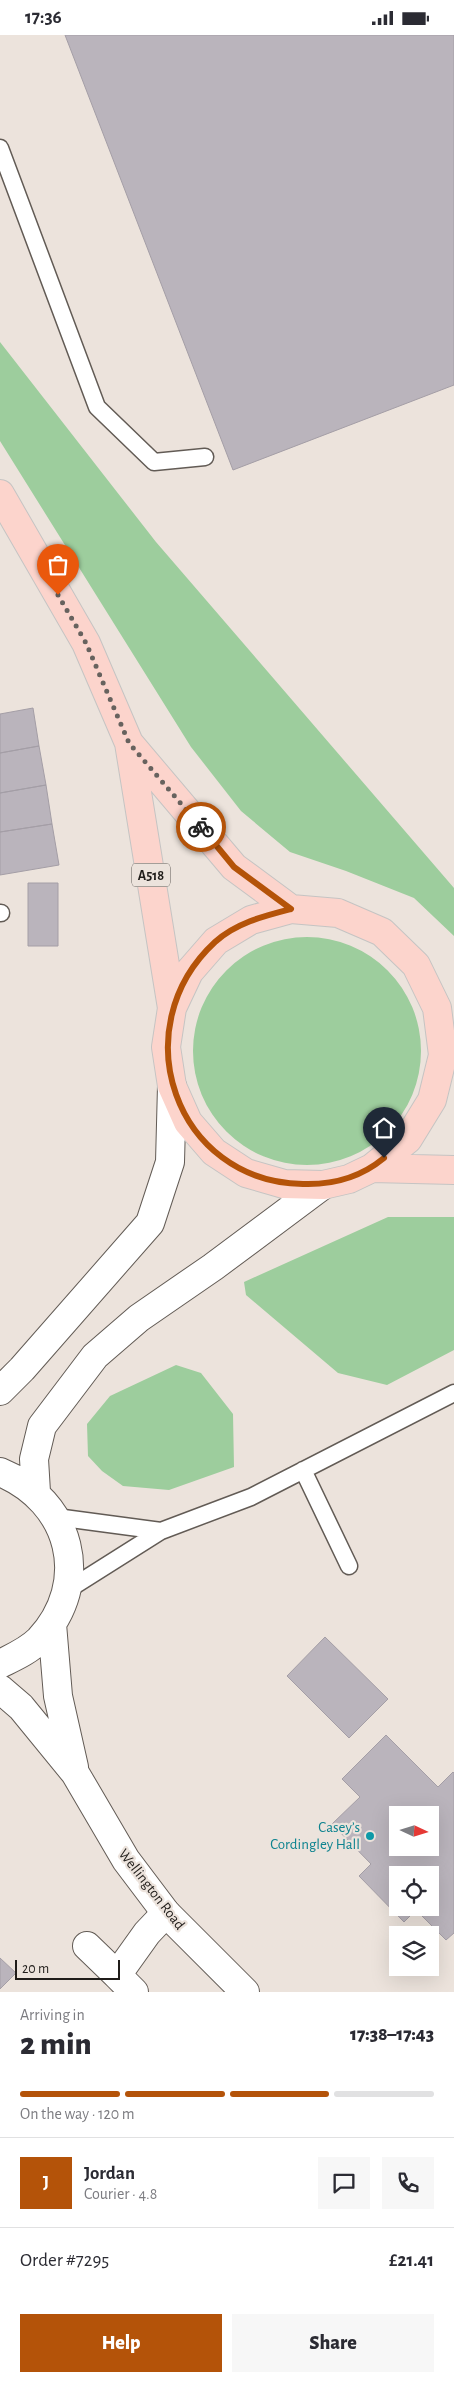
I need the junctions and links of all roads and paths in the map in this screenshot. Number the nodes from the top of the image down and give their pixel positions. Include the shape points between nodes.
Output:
1 (0, 149) edge
2 (205, 457) dead end
3 (0, 494) edge
4 (129, 743) junction
5 (291, 909) junction
6 (172, 1008) junction
7 (437, 1008) junction
8 (454, 1032) edge
9 (172, 1086) junction
10 (372, 1168) junction
11 (454, 1170) edge
12 (323, 1185) junction
13 (0, 1391) edge
14 (454, 1393) edge
15 (303, 1470) junction
16 (0, 1472) edge
17 (36, 1492) junction
18 (56, 1517) junction
19 (161, 1531) junction
20 (349, 1566) dead end
21 (66, 1591) junction
22 (52, 1623) junction
23 (0, 1664) edge
24 (0, 1689) edge
25 (76, 1773) junction
26 (166, 1913) junction
27 (87, 1946) dead end
28 (126, 1983) edge
29 (245, 1992) edge

1 - 2 lane via 97,407 154,462
3 - 4 highway, A518 via 86,643
4 - 5 highway, A518 via 234,867
4 - 6 highway, A518
5 - 6 highway via 251,919 216,941 189,972
5 - 7 highway via 338,913 382,932 416,965
6 - 9 highway via 166,1047
7 - 8 highway
7 - 10 highway via 443,1055 432,1100 408,1139
9 - 12 highway via 188,1121 214,1152 246,1173 284,1184
9 - 13 street via 170,1162 150,1223
10 - 11 highway
10 - 12 highway via 348,1179
12 - 17 street via 139,1318 95,1357 42,1426 34,1459
14 - 15 lane
15 - 19 lane via 251,1497
15 - 20 lane
16 - 17 street
17 - 18 street
18 - 19 lane
18 - 21 street via 68,1557
19 - 21 lane
21 - 22 street
22 - 23 street via 38,1641 20,1655
22 - 25 street, Wellington Road via 58,1696
24 - 25 street, Wellington Road via 21,1707
25 - 26 street, Wellington Road via 126,1861
26 - 28 street via 147,1933
26 - 29 street, Wellington Road
27 - 28 street

